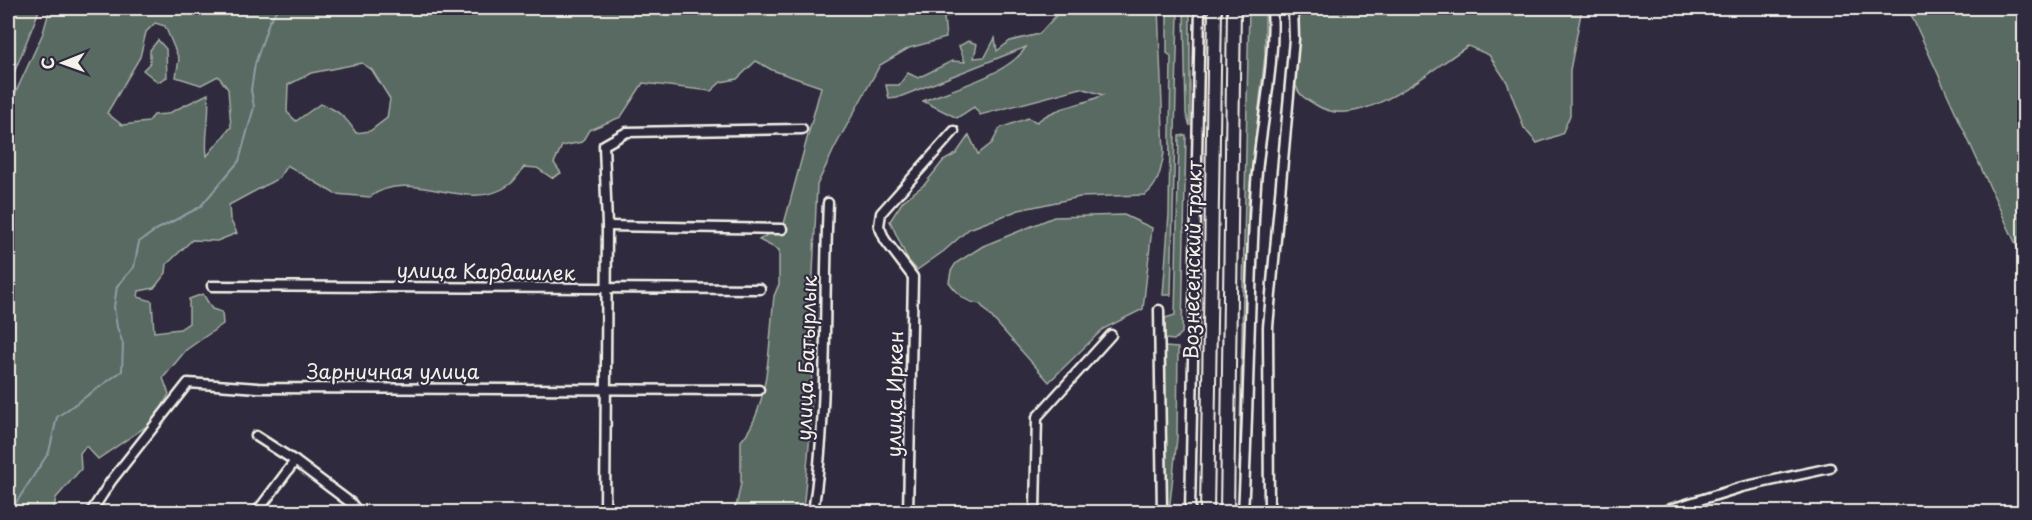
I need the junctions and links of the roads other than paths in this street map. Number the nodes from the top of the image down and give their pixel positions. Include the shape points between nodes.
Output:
1 (1200, 8) edge
2 (1215, 8) edge
3 (1234, 8) edge
4 (1272, 8) edge
5 (1293, 8) edge
6 (802, 129) dead end
7 (954, 131) dead end
8 (828, 203) dead end
9 (607, 226) junction
10 (782, 229) dead end
11 (212, 286) dead end
12 (760, 289) dead end
13 (605, 290) junction
14 (1159, 310) dead end
15 (1111, 335) dead end
16 (605, 388) junction
17 (759, 390) dead end
18 (256, 436) dead end
19 (295, 460) junction
20 (1830, 468) dead end
21 (358, 512) edge
22 (91, 513) edge
23 (257, 513) edge
24 (605, 513) edge
25 (813, 513) edge
26 (908, 513) edge
27 (1035, 513) edge
28 (1162, 513) edge
29 (1190, 513) edge
30 (1207, 513) edge
31 (1227, 513) edge
32 (1243, 513) edge
33 (1269, 513) edge
34 (1661, 513) edge

1 - 29 street
2 - 30 main road, Вознесенский тракт
3 - 31 main road, Вознесенский тракт
4 - 32 street via 1270,69 1254,223
5 - 33 street via 1294,39 1268,327
6 - 9 street via 627,132 604,145
7 - 26 street, улица Иркен via 881,213 879,226 913,277
8 - 25 street, улица Батырлык via 824,376
9 - 10 street
9 - 13 street
11 - 13 street, улица Кардашлек
12 - 13 street, улица Кардашлек
13 - 16 street
14 - 28 street
15 - 27 street via 1037,417
16 - 17 street, Зарничная улица
16 - 22 street, Зарничная улица via 258,388 188,383 111,481
16 - 24 street
18 - 19 street
19 - 21 street
19 - 23 street
20 - 34 street via 1742,488

